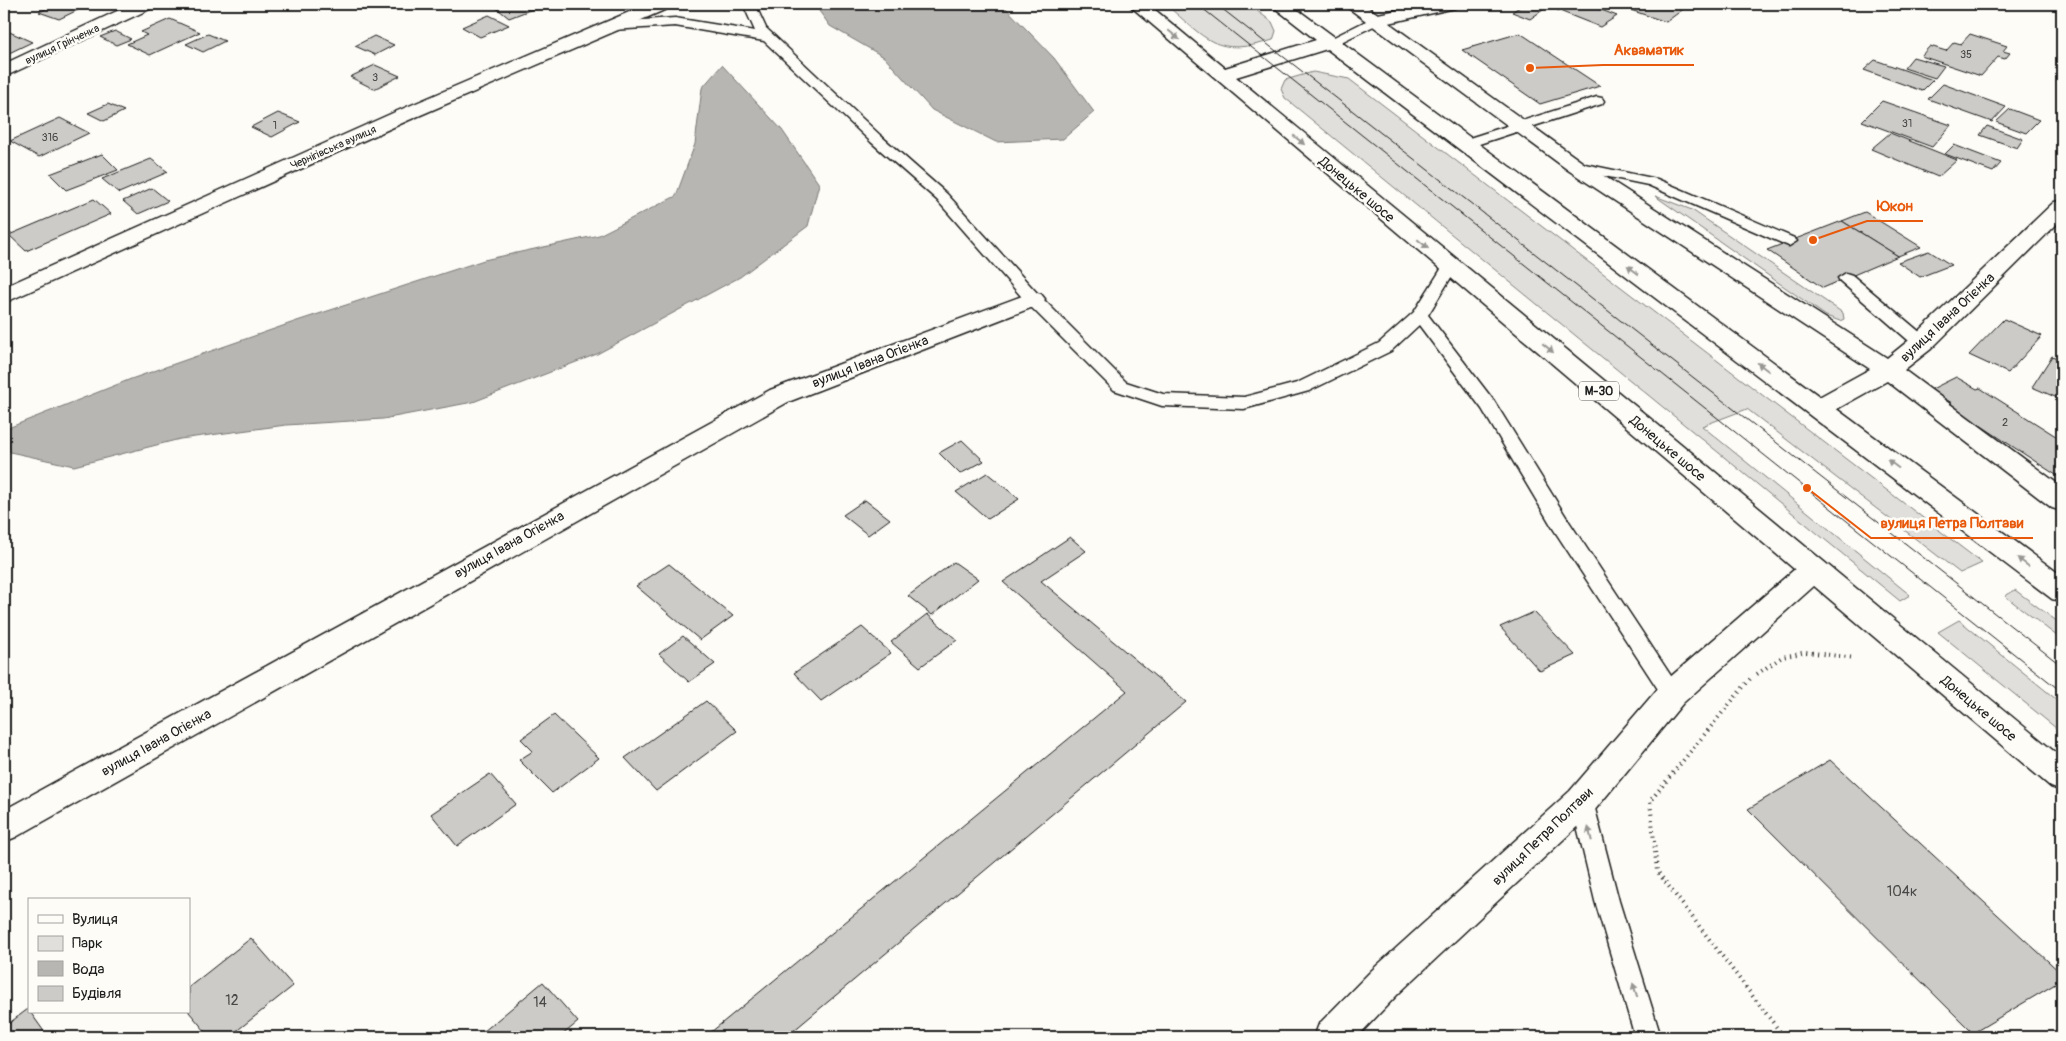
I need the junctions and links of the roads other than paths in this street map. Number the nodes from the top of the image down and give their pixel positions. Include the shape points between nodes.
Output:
1 (146, 4) edge
2 (664, 4) edge
3 (749, 4) edge
4 (1137, 4) edge
5 (1279, 4) edge
6 (1352, 4) edge
7 (1449, 4) edge
8 (1376, 20) junction
9 (612, 26) junction
10 (769, 38) junction
11 (1330, 42) junction
12 (4, 71) edge
13 (1222, 75) junction
14 (1598, 101) dead end
15 (1520, 126) junction
16 (1465, 144) junction
17 (1575, 166) junction
18 (2062, 207) edge
19 (1790, 241) dead end
20 (1450, 266) junction
21 (1846, 278) dead end
22 (4, 296) edge
23 (1032, 299) junction
24 (1420, 315) junction
25 (1922, 344) junction
26 (1888, 370) junction
27 (1819, 408) junction
28 (2062, 500) edge
29 (1813, 570) junction
30 (2062, 591) edge
31 (1672, 694) junction
32 (2062, 777) edge
33 (1582, 801) junction
34 (4, 827) edge
35 (1332, 1037) edge
36 (1648, 1037) edge

1 - 12 main road, вулиця Грінченка
2 - 9 main road, Чернігівська вулиця
3 - 10 lane via 760,30
4 -> 13 main road, Донецьке шосе / М-30
5 - 11 main road
6 - 8 main road
7 - 8 main road
8 - 11 lane
8 - 15 main road
9 - 10 lane via 675,22
9 - 22 main road, Чернігівська вулиця via 402,116
10 - 23 lane via 942,197
11 - 13 main road
11 - 16 main road
13 -> 20 main road, Донецьке шосе / М-30
14 - 15 lane
15 - 16 lane
15 - 17 main road
27 -> 16 main road
17 - 19 lane via 1652,182
17 - 26 main road
18 - 25 main road, вулиця Івана Огієнка
20 - 24 lane
20 -> 29 main road, Донецьке шосе / М-30
21 - 25 lane
23 - 24 lane via 1120,386 1162,400 1244,403 1303,387 1385,347
23 - 34 main road, вулиця Івана Огієнка via 779,396
24 - 31 lane via 1488,405 1561,525
25 - 26 main road, вулиця Івана Огієнка
26 - 27 main road, вулиця Івана Огієнка
26 - 28 main road
30 -> 27 main road
29 - 31 main road, вулиця Петра Полтави
29 - 32 main road, Донецьке шосе / М-30
31 - 33 main road, вулиця Петра Полтави
33 - 35 main road, вулиця Петра Полтави via 1385,982
36 -> 33 lane via 1607,901

